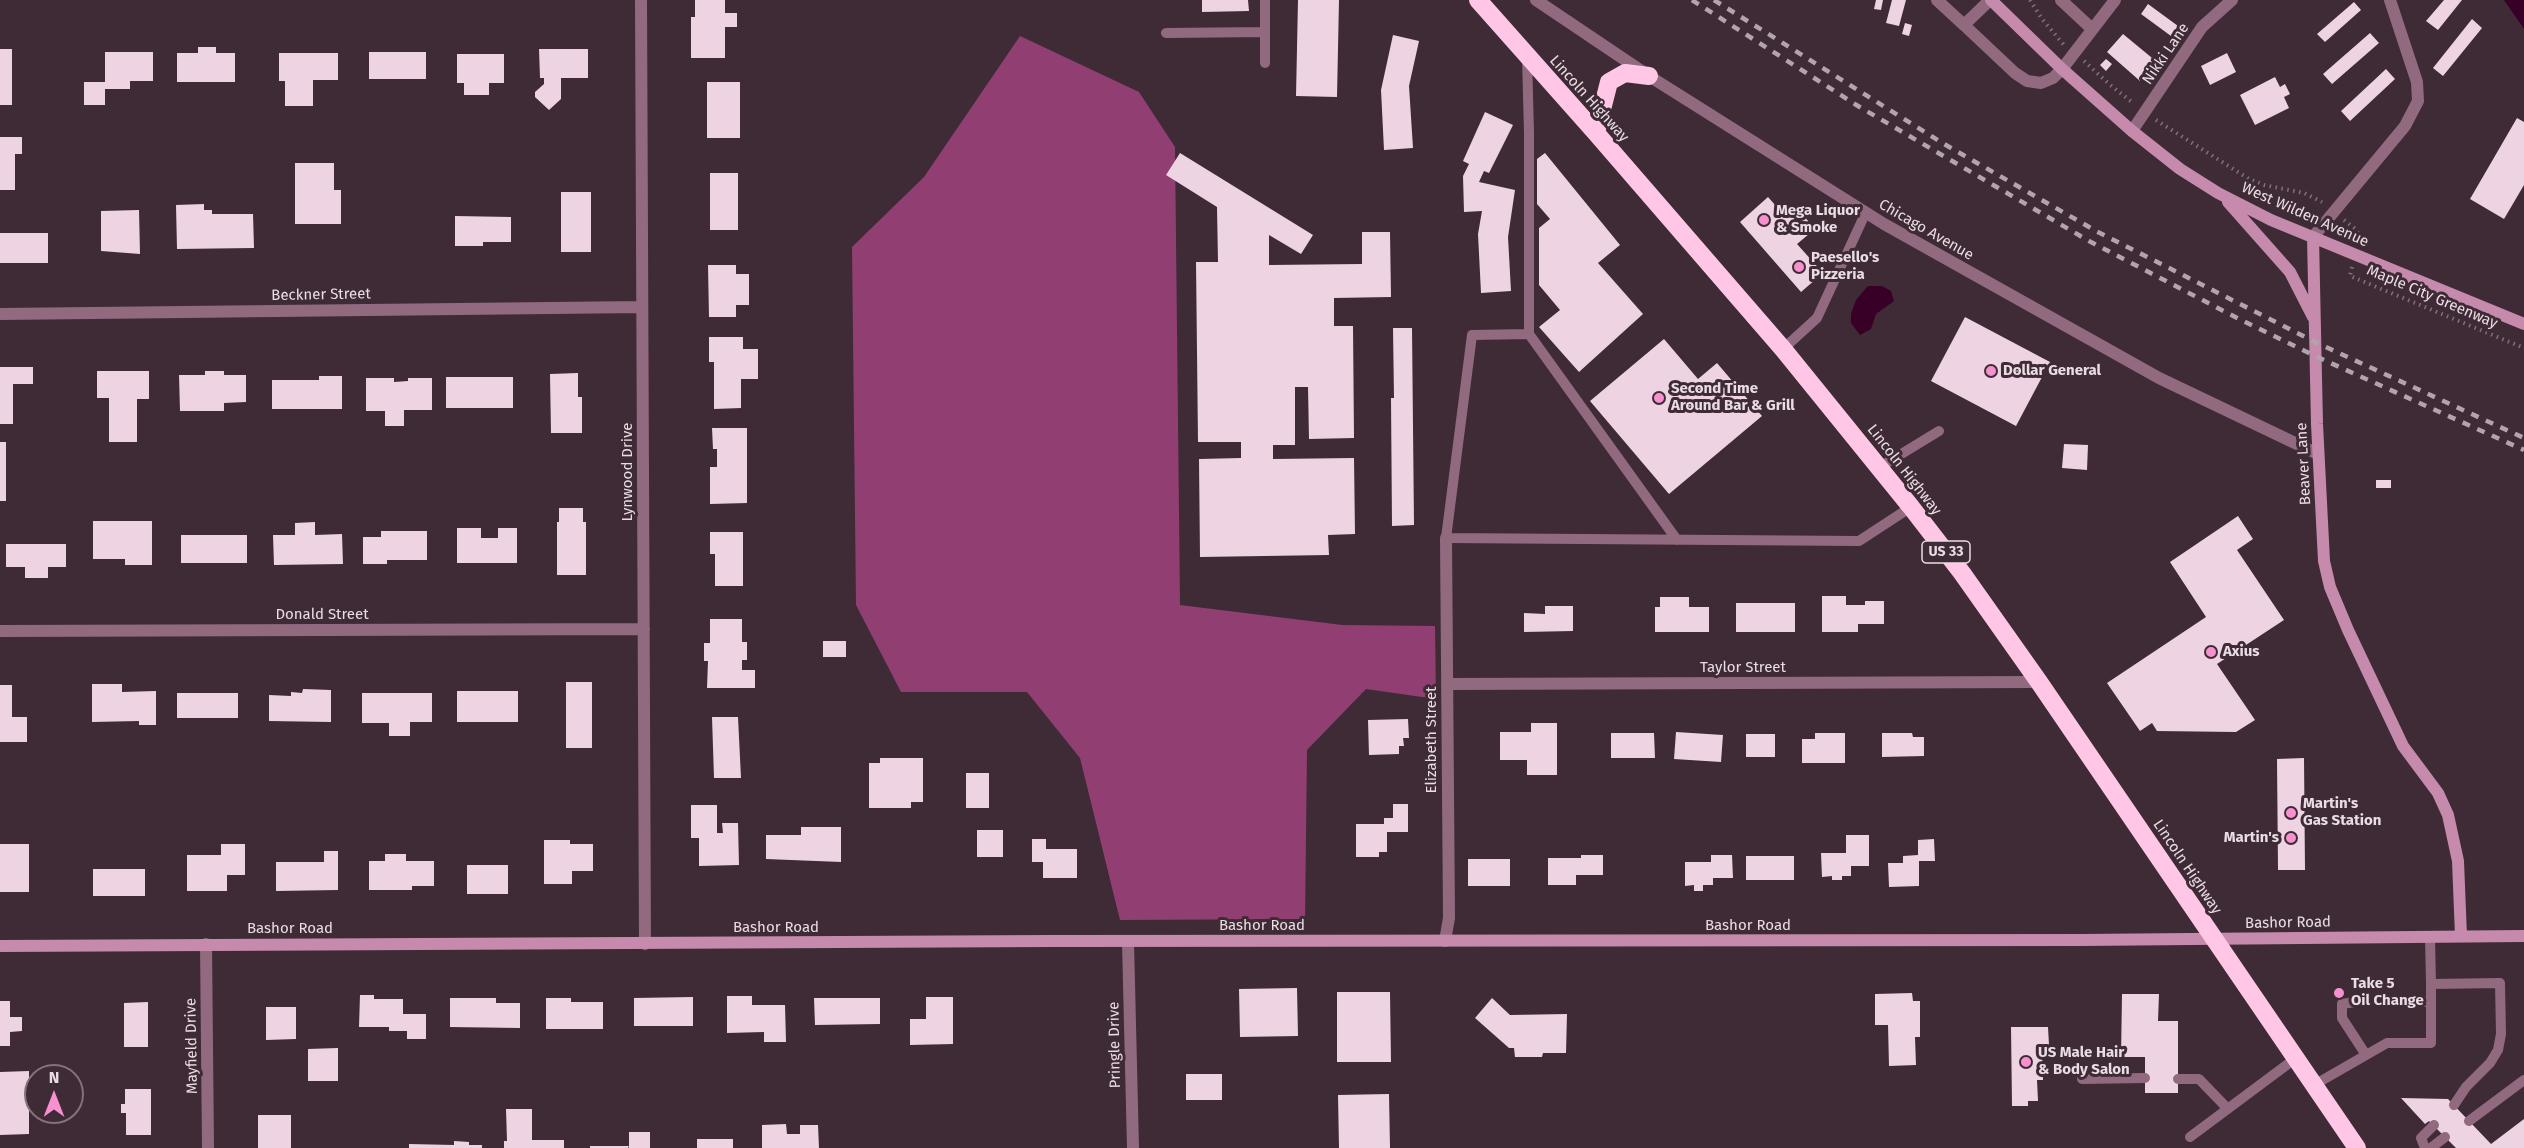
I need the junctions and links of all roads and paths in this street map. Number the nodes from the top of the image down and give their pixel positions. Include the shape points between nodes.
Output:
1 (641, 0) edge
2 (1265, 0) edge
3 (1478, 0) edge
4 (1536, 0) edge
5 (1937, 0) edge
6 (1990, 0) edge
7 (2030, 0) edge
8 (2061, 0) edge
9 (2115, 0) edge
10 (2232, 0) edge
11 (2390, 0) edge
12 (1964, 25) junction
13 (2091, 28) junction
14 (1265, 32) junction
15 (1166, 33) dead end
16 (2073, 53) junction
17 (1527, 57) junction
18 (1265, 63) dead end
19 (2062, 69) junction
20 (1649, 76) junction
21 (2145, 112) junction
22 (2132, 130) junction
23 (1596, 133) junction
24 (2218, 193) junction
25 (1866, 212) junction
26 (2335, 213) junction
27 (2313, 237) junction
28 (2354, 254) junction
29 (642, 307) junction
30 (0, 314) edge
31 (2314, 319) junction
32 (2524, 324) edge
33 (1529, 334) junction
34 (2524, 348) edge
35 (1783, 349) junction
36 (1940, 431) dead end
37 (2318, 454) junction
38 (1880, 468) junction
39 (1911, 507) junction
40 (1446, 538) junction
41 (1677, 540) junction
42 (644, 629) junction
43 (0, 631) edge
44 (2039, 682) junction
45 (1447, 684) junction
46 (2461, 936) junction
47 (2524, 936) edge
48 (2430, 937) junction
49 (2213, 939) junction
50 (1445, 941) junction
51 (1128, 942) junction
52 (206, 944) junction
53 (645, 944) junction
54 (0, 946) edge
55 (2431, 984) junction
56 (2355, 1002) dead end
57 (2389, 1002) dead end
58 (2431, 1002) junction
59 (2366, 1055) junction
60 (2296, 1058) junction
61 (2145, 1078) dead end
62 (2082, 1079) dead end
63 (2178, 1079) dead end
64 (2524, 1080) edge
65 (2314, 1084) junction
66 (2454, 1105) dead end
67 (2228, 1109) junction
68 (2469, 1120) dead end
69 (2434, 1125) dead end
70 (2190, 1137) dead end
71 (2445, 1137) dead end
72 (208, 1148) edge
73 (1133, 1148) edge
74 (2357, 1148) edge
75 (2425, 1148) edge
76 (2431, 1148) edge

1 - 29 street, Lynwood Drive
2 - 14 lane
3 - 17 highway, Lincoln Highway / US 33
4 - 20 street, Chicago Avenue
5 - 12 street
6 - 12 street
6 - 19 street, West Wilden Avenue
7 - 16 path, Maple City Greenway
8 - 13 street
9 - 13 street
10 - 21 street, Nikki Lane via 2202,27
11 - 26 street via 2418,100 2405,126
12 - 19 street via 2027,81 2041,83
13 - 16 street
14 - 15 lane
14 - 18 lane
16 - 19 street
16 - 21 path, Maple City Greenway
17 - 23 highway, Lincoln Highway / US 33
17 - 33 lane
19 - 22 street, West Wilden Avenue
20 - 23 highway via 1625,73 1609,82
20 - 25 street, Chicago Avenue
21 - 22 street, Nikki Lane
21 - 26 path, Maple City Greenway via 2248,179 2304,193
22 - 24 street, West Wilden Avenue
23 - 35 highway, Lincoln Highway / US 33
24 - 27 street, West Wilden Avenue
24 - 31 street via 2290,272
25 - 35 lane via 1816,318
25 - 37 street, Chicago Avenue via 2159,378
26 - 27 street
26 - 28 path, Maple City Greenway via 2358,231
27 - 28 street, West Wilden Avenue
27 - 31 street, Beaver Lane
28 - 32 street, West Wilden Avenue
28 - 34 path, Maple City Greenway via 2350,276
29 - 30 street, Beckner Street
29 - 42 street, Lynwood Drive
31 - 37 street, Beaver Lane
33 - 40 lane via 1472,335
33 - 41 lane
35 - 38 highway, Lincoln Highway / US 33
36 - 38 lane
37 - 46 street, Beaver Lane via 2324,561 2330,587 2403,746 2438,793 2448,815 2458,861
38 - 39 highway, Lincoln Highway / US 33
39 - 41 lane via 1859,541
39 - 44 highway, Lincoln Highway / US 33
40 - 41 lane
40 - 45 street, Elizabeth Street
42 - 43 street, Donald Street
42 - 53 street, Lynwood Drive
44 - 45 street, Taylor Street
44 - 49 highway, Lincoln Highway / US 33
45 - 50 street, Elizabeth Street via 1449,918
46 - 47 street, Bashor Road
46 - 48 street, Bashor Road
48 - 49 street, Bashor Road
48 - 55 lane
49 - 50 street, Bashor Road
49 - 60 highway, Lincoln Highway / US 33
50 - 51 street, Bashor Road
51 - 53 street, Bashor Road
51 - 73 street, Pringle Drive
52 - 53 street, Bashor Road
52 - 54 street, Bashor Road
52 - 72 street, Mayfield Drive
55 - 58 lane
55 - 66 lane via 2500,983 2502,1034 2498,1050
56 - 59 lane via 2342,1004 2342,1018
57 - 58 lane
58 - 59 lane via 2431,1043 2387,1043
59 - 65 lane
60 - 65 highway, Lincoln Highway / US 33
60 - 67 lane
61 - 62 lane
63 - 67 lane via 2199,1079
64 - 68 lane
65 - 74 highway, Lincoln Highway / US 33
67 - 70 lane
69 - 75 lane via 2421,1138
71 - 76 lane

